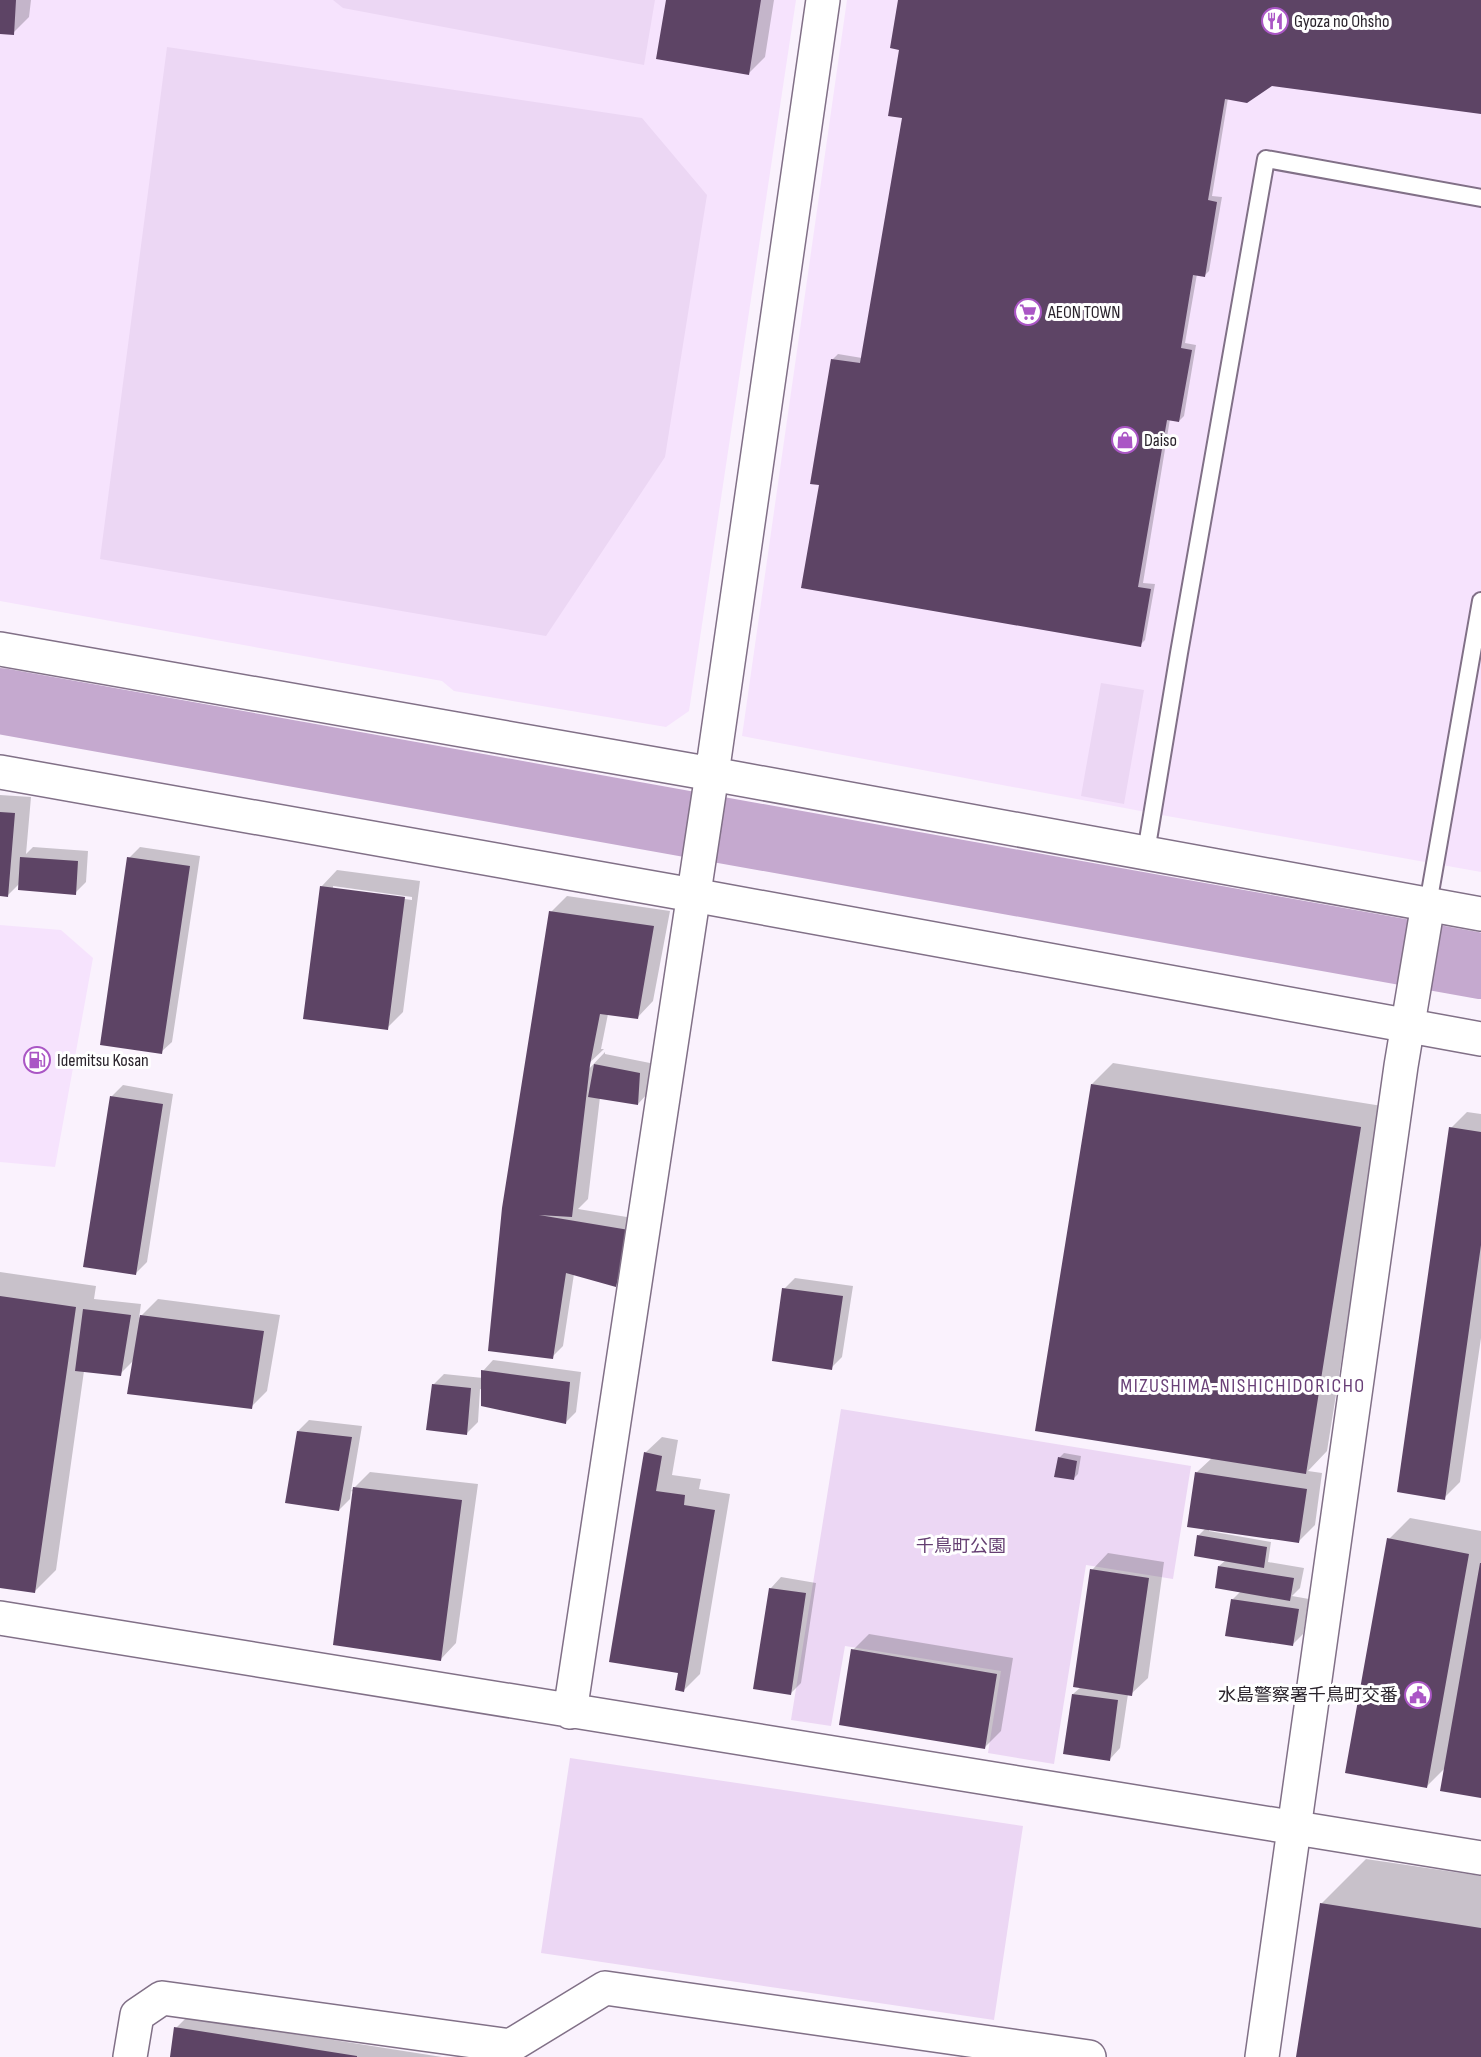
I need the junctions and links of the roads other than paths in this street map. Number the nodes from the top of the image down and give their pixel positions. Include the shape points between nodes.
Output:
1 (823, 0) edge
2 (1481, 198) edge
3 (1481, 601) edge
4 (0, 649) edge
5 (0, 772) edge
6 (712, 774) junction
7 (1146, 852) junction
8 (693, 895) junction
9 (1428, 904) junction
10 (1481, 914) edge
11 (1408, 1025) junction
12 (1481, 1039) edge
13 (0, 1618) edge
14 (570, 1712) junction
15 (1296, 1829) junction
16 (1481, 1858) edge
17 (130, 2057) edge
18 (1089, 2057) edge
19 (1262, 2057) edge

1 - 6 street
2 - 7 lane via 1266,159
3 - 9 lane
4 - 6 street
5 - 8 street
6 - 7 street
6 - 8 street
7 - 9 street
8 - 11 street
8 - 14 street
9 - 10 street
9 - 11 street
11 - 12 street
11 - 15 street
13 - 14 street
14 - 15 street
15 - 16 street
15 - 19 street
17 - 18 street via 137,2015 162,1998 510,2046 605,1988

